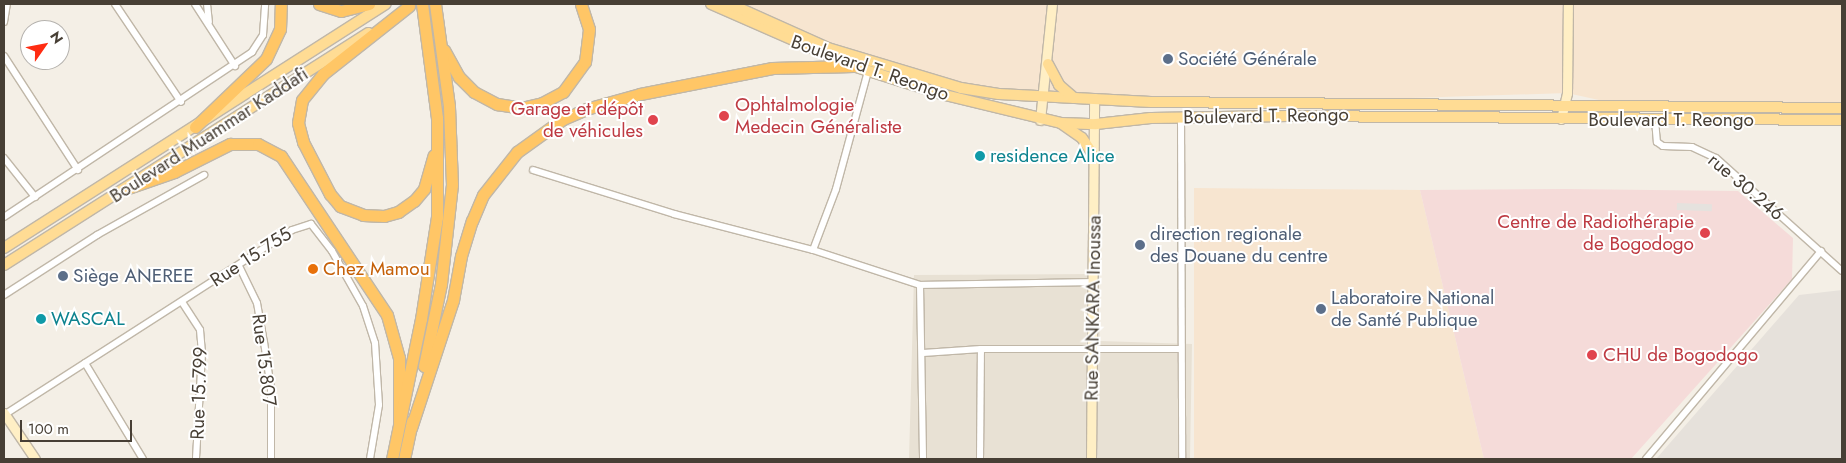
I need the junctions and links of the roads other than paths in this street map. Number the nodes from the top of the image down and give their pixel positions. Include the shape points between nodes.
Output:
1 (7, 4) edge
2 (115, 4) edge
3 (195, 4) edge
4 (207, 4) edge
5 (265, 4) edge
6 (281, 4) edge
7 (319, 4) edge
8 (369, 4) edge
9 (386, 4) edge
10 (422, 4) edge
11 (581, 4) edge
12 (711, 4) edge
13 (730, 4) edge
14 (1052, 4) edge
15 (1568, 4) edge
16 (411, 5) edge
17 (435, 9) edge
18 (4, 22) edge
19 (209, 24) junction
20 (440, 41) junction
21 (4, 56) edge
22 (1048, 64) junction
23 (235, 66) junction
24 (853, 66) junction
25 (868, 71) junction
26 (1043, 96) junction
27 (1075, 98) junction
28 (1094, 98) junction
29 (181, 102) junction
30 (1567, 104) junction
31 (1842, 108) edge
32 (1181, 117) junction
33 (436, 118) junction
34 (1566, 119) junction
35 (1040, 120) junction
36 (1655, 120) junction
37 (1842, 120) edge
38 (1061, 123) junction
39 (1096, 124) junction
40 (195, 127) junction
41 (4, 158) edge
42 (1095, 158) junction
43 (78, 170) junction
44 (533, 170) dead end
45 (204, 175) dead end
46 (125, 189) junction
47 (35, 197) junction
48 (4, 217) edge
49 (4, 248) edge
50 (813, 250) junction
51 (1821, 252) junction
52 (4, 265) edge
53 (239, 266) junction
54 (1842, 271) edge
55 (1093, 282) junction
56 (920, 285) junction
57 (4, 295) edge
58 (182, 302) junction
59 (1092, 348) junction
60 (981, 349) junction
61 (1181, 349) junction
62 (924, 353) junction
63 (84, 363) junction
64 (4, 414) edge
65 (399, 422) junction
66 (411, 428) junction
67 (35, 459) edge
68 (143, 459) edge
69 (196, 459) edge
70 (270, 459) edge
71 (370, 459) edge
72 (392, 459) edge
73 (404, 459) edge
74 (923, 459) edge
75 (980, 459) edge
76 (1091, 459) edge
77 (1182, 459) edge
78 (1646, 459) edge

1 - 18 street
2 - 29 street
3 - 19 street
4 - 19 street
5 - 23 street via 263,34 252,52
6 - 40 highway via 280,29 266,60
7 - 8 highway via 341,10
9 - 40 main road, Boulevard Muammar Kaddafi
10 - 33 highway
11 - 20 highway via 589,29 585,62 563,92 542,103 521,108 497,104 474,92 459,77
12 - 24 main road, Boulevard T. Reongo
13 - 26 main road, Boulevard T. Reongo via 828,48 960,88
14 - 22 street
15 - 30 street
16 - 33 highway via 323,74 302,100 298,123 315,169 340,206 363,215 384,216 398,212 424,189 436,145
16 - 46 main road, Boulevard Muammar Kaddafi
17 - 20 highway
19 - 23 street
20 - 66 highway via 449,106 452,185 441,284
21 - 43 street
22 - 26 street
22 - 27 main road via 1059,84
23 - 29 street
24 - 25 main road, Boulevard T. Reongo
24 - 66 highway via 772,68 640,94 563,119 517,152 483,195 472,220 453,300
25 - 35 main road, Boulevard T. Reongo
25 - 50 street via 836,189
26 - 27 main road, Boulevard T. Reongo
26 - 35 street
27 - 28 main road, Boulevard T. Reongo
28 - 30 main road, Boulevard T. Reongo via 1161,102
28 - 39 street, Rue SANKARA Inoussa
29 - 43 street
30 - 31 main road, Boulevard T. Reongo
30 - 34 street
32 - 34 main road, Boulevard T. Reongo via 1428,115
32 - 39 main road, Boulevard T. Reongo
32 - 61 street
33 - 65 highway via 440,181 434,249
34 - 36 main road, Boulevard T. Reongo
35 - 38 main road, Boulevard T. Reongo
36 - 37 main road, Boulevard T. Reongo
36 - 51 street, rue 30.246 via 1657,142 1663,146 1692,147 1716,158
38 - 39 main road, Boulevard T. Reongo
38 - 42 main road via 1082,138
39 - 42 street, Rue SANKARA Inoussa
40 - 49 main road, Boulevard Muammar Kaddafi
41 - 47 street
42 - 55 street, Rue SANKARA Inoussa
43 - 47 street
44 - 50 street via 674,214
45 - 57 street via 97,235
46 - 52 main road, Boulevard Muammar Kaddafi
46 - 65 highway via 174,172 230,144 258,144 280,156 387,315 398,358
47 - 48 street
50 - 56 street
51 - 54 street, rue 30.246
51 - 78 street
53 - 58 street, Rue 15.755
53 - 70 street, Rue 15.807 via 257,302 264,342 271,390
53 - 71 street, Rue 15.755 via 301,225 311,224 319,231 363,306 375,342 379,405
55 - 56 street
55 - 59 street, Rue SANKARA Inoussa
56 - 62 street
58 - 63 street, Rue 15.755
58 - 69 street, Rue 15.799 via 200,330 202,354
59 - 60 street
59 - 61 street
59 - 76 street, Rue SANKARA Inoussa
60 - 62 street
60 - 75 street
61 - 77 street
62 - 74 street
63 - 64 street, Rue 15.755
63 - 68 street
64 - 67 street
65 - 72 highway
66 - 73 highway

